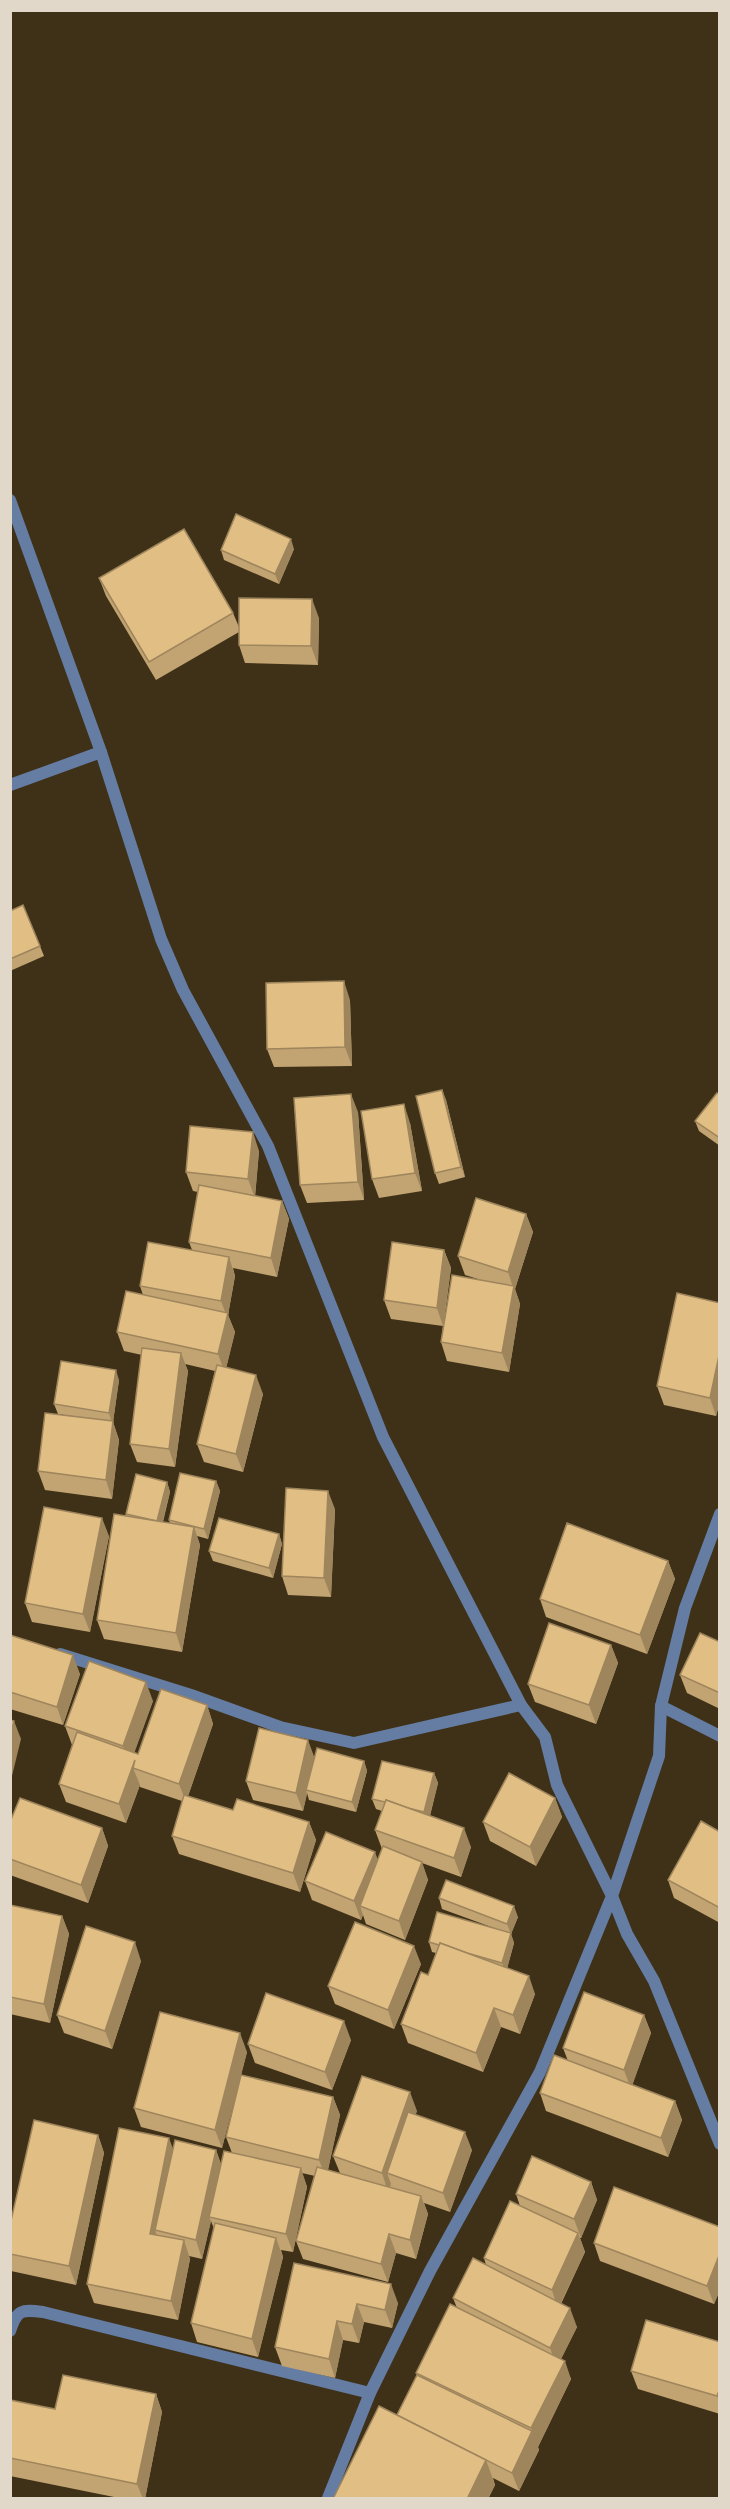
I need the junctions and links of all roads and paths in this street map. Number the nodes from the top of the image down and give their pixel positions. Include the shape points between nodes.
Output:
1 (10, 500) edge
2 (101, 752) junction
3 (10, 785) edge
4 (720, 1514) edge
5 (44, 1648) edge
6 (521, 1705) junction
7 (661, 1706) junction
8 (720, 1736) edge
9 (612, 1896) junction
10 (720, 2144) edge
11 (10, 2331) edge
12 (370, 2393) junction
13 (328, 2499) edge

1 - 2 street
2 - 3 street
2 - 6 street via 161,939 183,990 268,1146 382,1437
4 - 7 street via 685,1608
5 - 6 street via 279,1727 354,1743
6 - 9 street via 545,1737 557,1785
7 - 8 street
7 - 9 street via 658,1756
9 - 10 street via 627,1934 654,1982
9 - 12 street via 540,2072 430,2271
11 - 12 street via 20,2312 43,2312
12 - 13 street

